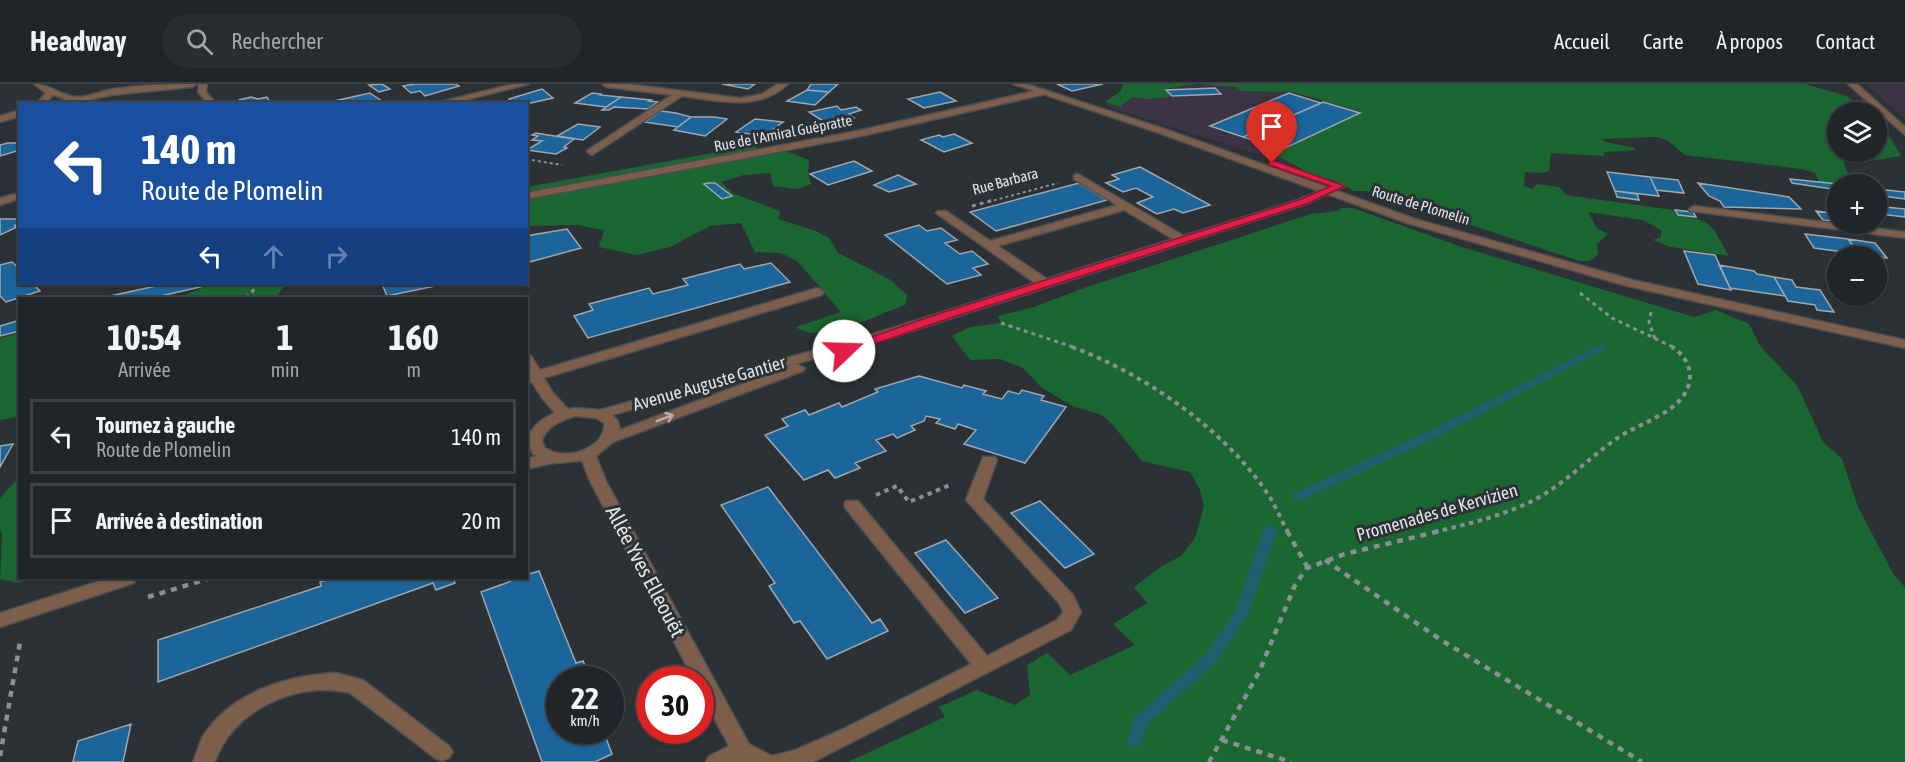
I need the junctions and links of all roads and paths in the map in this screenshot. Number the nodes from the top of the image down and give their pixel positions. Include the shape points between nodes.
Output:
1 (38, 84) edge
2 (192, 84) edge
3 (203, 84) edge
4 (525, 84) edge
5 (606, 84) edge
6 (784, 84) edge
7 (1017, 84) edge
8 (1852, 84) edge
9 (51, 92) junction
10 (1043, 92) junction
11 (681, 93) junction
12 (75, 99) junction
13 (42, 102) edge
14 (63, 102) edge
15 (211, 102) edge
16 (445, 102) edge
17 (1871, 102) edge
18 (18, 114) edge
19 (1887, 117) edge
20 (0, 119) edge
21 (1887, 119) edge
22 (1162, 131) junction
23 (1905, 132) edge
24 (1905, 140) edge
25 (592, 152) joint
26 (528, 159) edge
27 (1078, 177) joint
28 (1340, 186) junction
29 (1327, 192) junction
30 (528, 196) edge
31 (14, 197) dead end
32 (0, 202) edge
33 (1125, 206) junction
34 (1694, 209) dead end
35 (942, 213) joint
36 (1905, 235) edge
37 (1182, 240) junction
38 (988, 245) junction
39 (1537, 256) junction
40 (1045, 284) junction
41 (258, 285) edge
42 (1574, 289) dead end
43 (818, 292) dead end
44 (247, 297) edge
45 (1648, 306) dead end
46 (965, 309) junction
47 (888, 334) junction
48 (1655, 340) junction
49 (1905, 344) edge
50 (531, 377) edge
51 (601, 414) junction
52 (565, 415) junction
53 (542, 427) junction
54 (528, 432) edge
55 (611, 438) junction
56 (586, 454) junction
57 (553, 458) junction
58 (989, 460) dead end
59 (528, 464) edge
60 (980, 482) junction
61 (852, 505) joint
62 (1325, 560) junction
63 (1308, 568) junction
64 (125, 579) edge
65 (26, 612) junction
66 (0, 620) edge
67 (984, 666) junction
68 (1222, 740) junction
69 (742, 750) junction
70 (442, 752) dead end
71 (0, 756) edge
72 (204, 762) edge
73 (717, 762) edge
74 (764, 762) edge
75 (780, 762) edge
76 (1209, 762) edge
77 (1291, 762) edge
78 (1642, 762) edge

1 - 9 street
2 - 12 street
3 - 15 street via 202,92
4 - 16 street
5 - 11 street
6 - 11 street via 765,96 740,100
7 - 10 street, Route de Plomelin
8 - 17 street
9 - 12 street
9 - 13 street
10 - 22 street, Route de Plomelin
10 - 30 street, Rue de l'Amiral Guépratte via 857,134
11 - 25 street
12 - 14 street
18 - 20 street
19 - 23 street
21 - 24 street
22 - 28 street, Route de Plomelin
22 - 29 street, Route de Plomelin
25 - 26 path via 570,166
27 - 33 street
27 - 35 path, Rue Barbara
28 - 29 street, Avenue Auguste Gantier
28 - 39 street, Route de Plomelin
29 - 37 street, Avenue Auguste Gantier
29 - 39 street, Route de Plomelin
31 - 32 street
33 - 37 street
33 - 38 street
34 - 36 street
35 - 38 street
37 - 40 street, Avenue Auguste Gantier
38 - 40 street
39 - 49 street, Route de Plomelin via 1643,286
40 - 46 street, Avenue Auguste Gantier
41 - 44 path
42 - 48 path, Promenades de Kervizien
43 - 50 street
45 - 48 path via 1652,310 1650,328
46 - 47 street, Avenue Auguste Gantier
46 - 63 path via 974,316 1093,356 1175,400 1219,439 1266,491
47 - 51 street, Avenue Auguste Gantier
55 -> 47 street, Avenue Auguste Gantier
48 - 62 path, Promenades de Kervizien via 1675,348 1688,363 1691,377 1686,394 1662,414 1620,436 1547,494 1509,511
50 - 52 street
51 - 52 street, Avenue Auguste Gantier
51 - 55 street via 613,424
52 - 53 street
53 - 54 street
53 - 57 street via 536,433 535,446 544,456
55 - 56 street, Avenue Auguste Gantier
56 - 57 street
56 - 69 street, Allée Yves Elleouët
57 - 59 street
58 - 60 street
60 - 61 path via 959,482 909,502 897,486
60 - 67 street via 974,500 1067,600 1072,612 1064,625
61 - 67 street
62 - 63 path, Promenades de Kervizien
62 - 78 path via 1491,673
63 - 68 path via 1267,658
64 - 65 street
65 - 66 street
65 - 71 path
67 - 75 street via 852,734 798,759
68 - 76 path
68 - 77 path
69 - 73 street
69 - 74 street
70 - 72 street via 356,686 343,681 322,681 283,689 243,709 214,738

